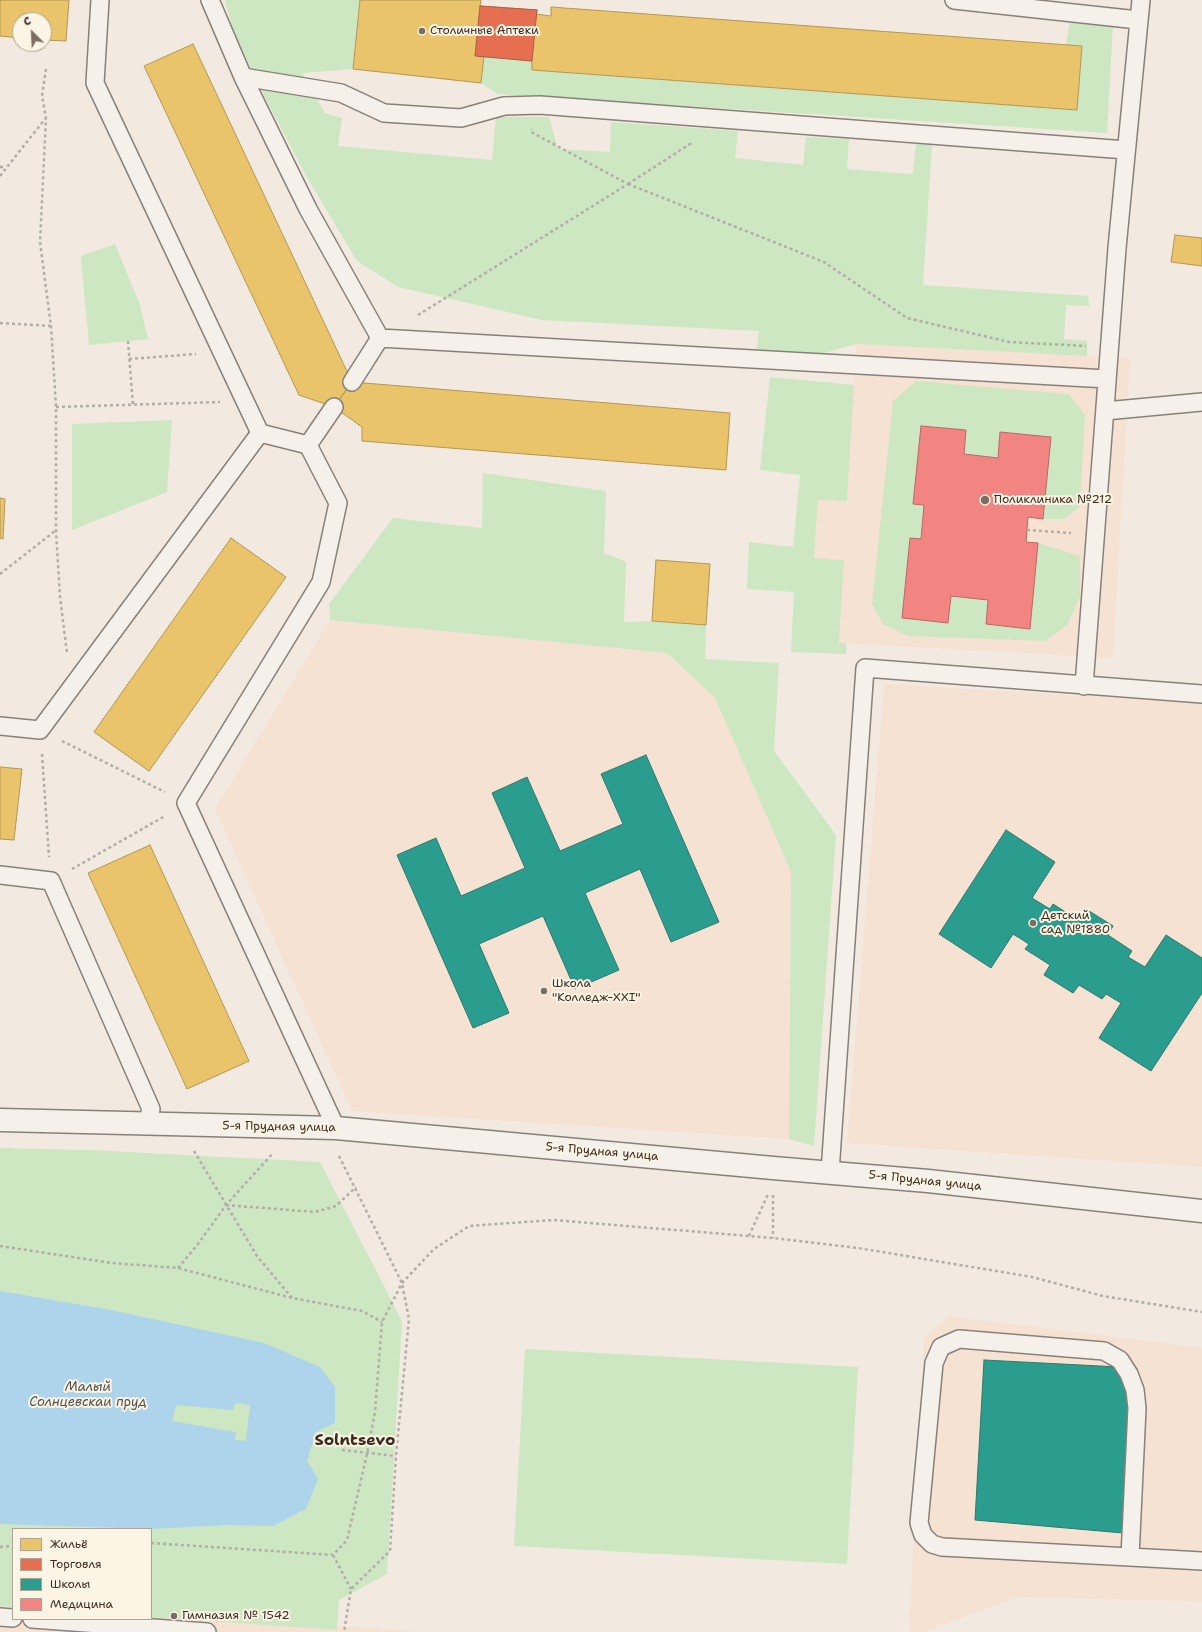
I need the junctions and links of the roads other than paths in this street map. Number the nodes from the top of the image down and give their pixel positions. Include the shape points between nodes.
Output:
1 (100, 0) edge
2 (210, 0) edge
3 (954, 0) edge
4 (1141, 0) edge
5 (1138, 20) junction
6 (243, 77) junction
7 (1126, 150) junction
8 (380, 338) junction
9 (1107, 379) junction
10 (352, 382) dead end
11 (1202, 402) edge
12 (334, 407) dead end
13 (260, 433) junction
14 (308, 445) junction
15 (1084, 686) junction
16 (1202, 694) edge
17 (0, 726) edge
18 (0, 875) edge
19 (0, 1120) edge
20 (147, 1124) junction
21 (331, 1128) junction
22 (830, 1172) junction
23 (1202, 1211) edge
24 (1130, 1557) junction
25 (1202, 1561) edge
26 (0, 1617) edge
27 (12, 1618) edge
28 (45, 1620) edge
29 (207, 1632) edge

1 - 13 lane via 95,83
2 - 6 lane
3 - 5 lane
4 - 5 lane
5 - 7 lane
6 - 7 lane via 341,93 384,113 461,118 504,106 540,105
6 - 8 lane via 308,209
7 - 9 lane
8 - 9 lane
8 - 10 lane
9 - 11 lane via 1105,411
9 - 15 lane
12 - 14 lane
13 - 14 lane
13 - 17 lane via 40,730
14 - 21 lane via 338,503 321,582 186,803
15 - 16 lane
15 - 22 lane via 865,668
18 - 20 lane via 51,881 152,1109
19 - 20 street, 5-я Прудная улица
20 - 21 street, 5-я Прудная улица
21 - 22 street, 5-я Прудная улица via 773,1175
22 - 23 street, 5-я Прудная улица via 928,1180
24 - 24 lane via 942,1547 932,1544 924,1535 919,1523 934,1364 941,1347 959,1339 1104,1351 1120,1360 1135,1390 1137,1408
24 - 25 lane
26 - 27 lane
28 - 29 lane

